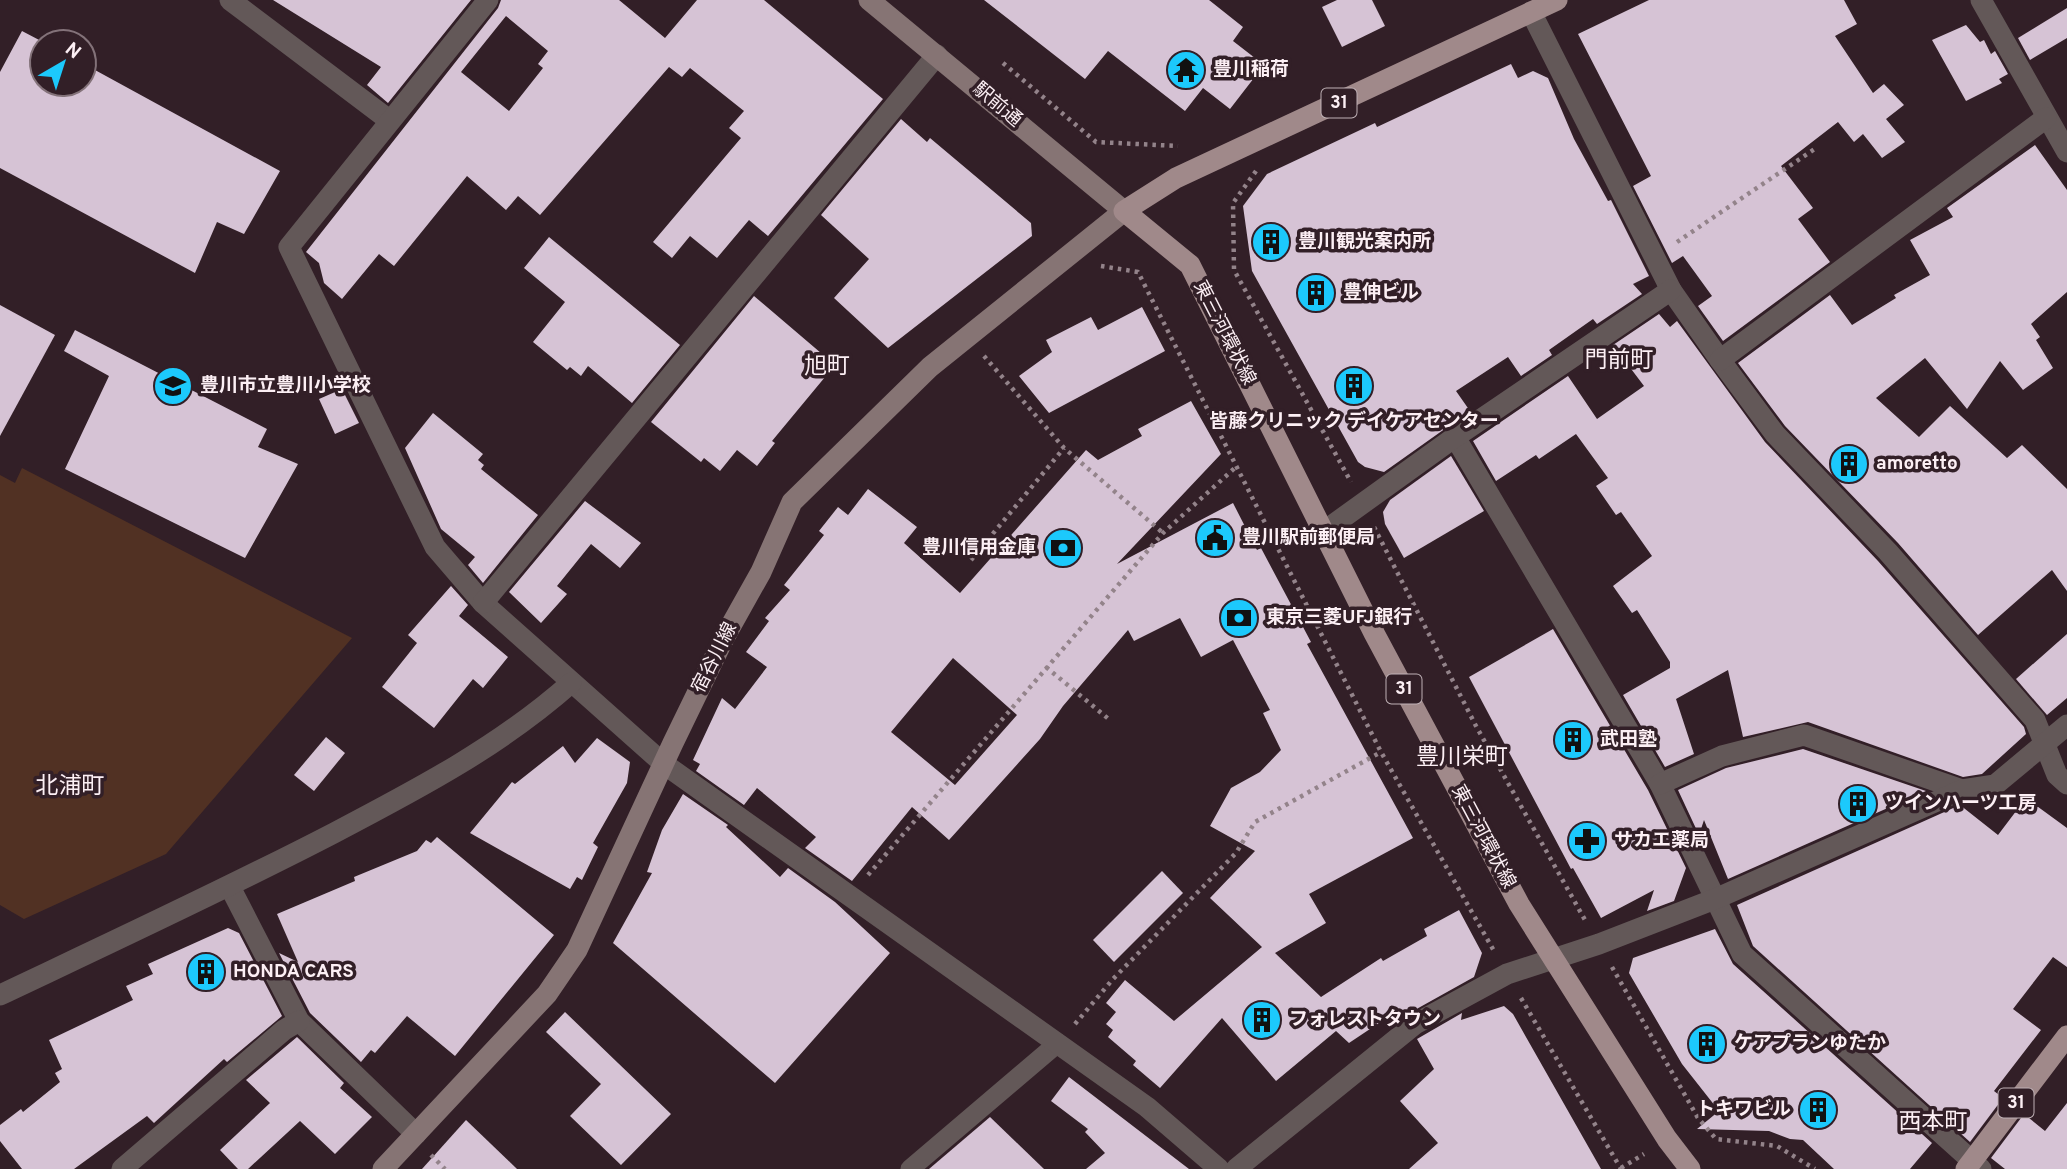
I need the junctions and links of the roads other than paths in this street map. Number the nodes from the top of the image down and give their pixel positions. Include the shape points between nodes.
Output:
1 (230, 0) edge
2 (488, 0) edge
3 (869, 0) edge
4 (1557, 0) edge
5 (1981, 0) edge
6 (1531, 12) junction
7 (937, 55) junction
8 (2046, 118) junction
9 (389, 120) junction
10 (2067, 152) edge
11 (1124, 211) junction
12 (1671, 290) junction
13 (1720, 360) junction
14 (1455, 437) junction
15 (1323, 533) junction
16 (483, 603) junction
17 (571, 683) junction
18 (2067, 725) edge
19 (2045, 742) junction
20 (664, 764) junction
21 (1660, 784) junction
22 (2067, 784) edge
23 (1962, 790) junction
24 (230, 887) junction
25 (1715, 900) junction
26 (1553, 959) junction
27 (0, 995) edge
28 (299, 1021) junction
29 (2067, 1036) edge
30 (1058, 1043) junction
31 (416, 1134) junction
32 (1262, 1162) edge
33 (1973, 1166) edge
34 (121, 1169) edge
35 (383, 1169) edge
36 (910, 1169) edge
37 (1219, 1169) edge
38 (1236, 1169) edge
39 (1690, 1169) edge

1 - 9 street
2 - 9 street
3 - 7 main road, 駅前通
4 - 6 main road, 31
5 - 8 street
6 - 11 main road, 31 via 1176,178
6 - 12 street
7 - 11 main road, 駅前通
7 - 16 street
8 - 10 street
8 - 13 street
9 - 16 street via 289,247 435,547
11 - 15 main road, 東三河環状線 / 31 via 1190,265
11 - 20 main road, 宿谷川線 via 930,367 792,502
12 - 13 street
12 - 14 street
13 - 19 street via 1782,442 1888,552 2035,720
14 - 15 street
14 - 21 street
15 - 26 main road, 東三河環状線 / 31 via 1512,892
16 - 17 street
17 - 20 street
17 - 24 street via 536,714 440,778
18 - 19 street
19 - 22 street via 2057,775
19 - 23 street via 1995,785
20 - 30 street
20 - 31 main road, 宿谷川線 via 577,950 547,995
21 - 23 street via 1722,755 1804,735
21 - 25 street
23 - 25 street
24 - 27 street
24 - 28 street
25 - 26 street
25 - 33 street via 1742,954
26 - 32 street via 1507,974 1415,1024
26 - 39 main road, 東三河環状線 / 31
28 - 31 street
28 - 34 street
29 - 33 main road, 31
30 - 36 lane
30 - 37 street via 1147,1107
31 - 35 main road, 宿谷川線
32 - 38 street

